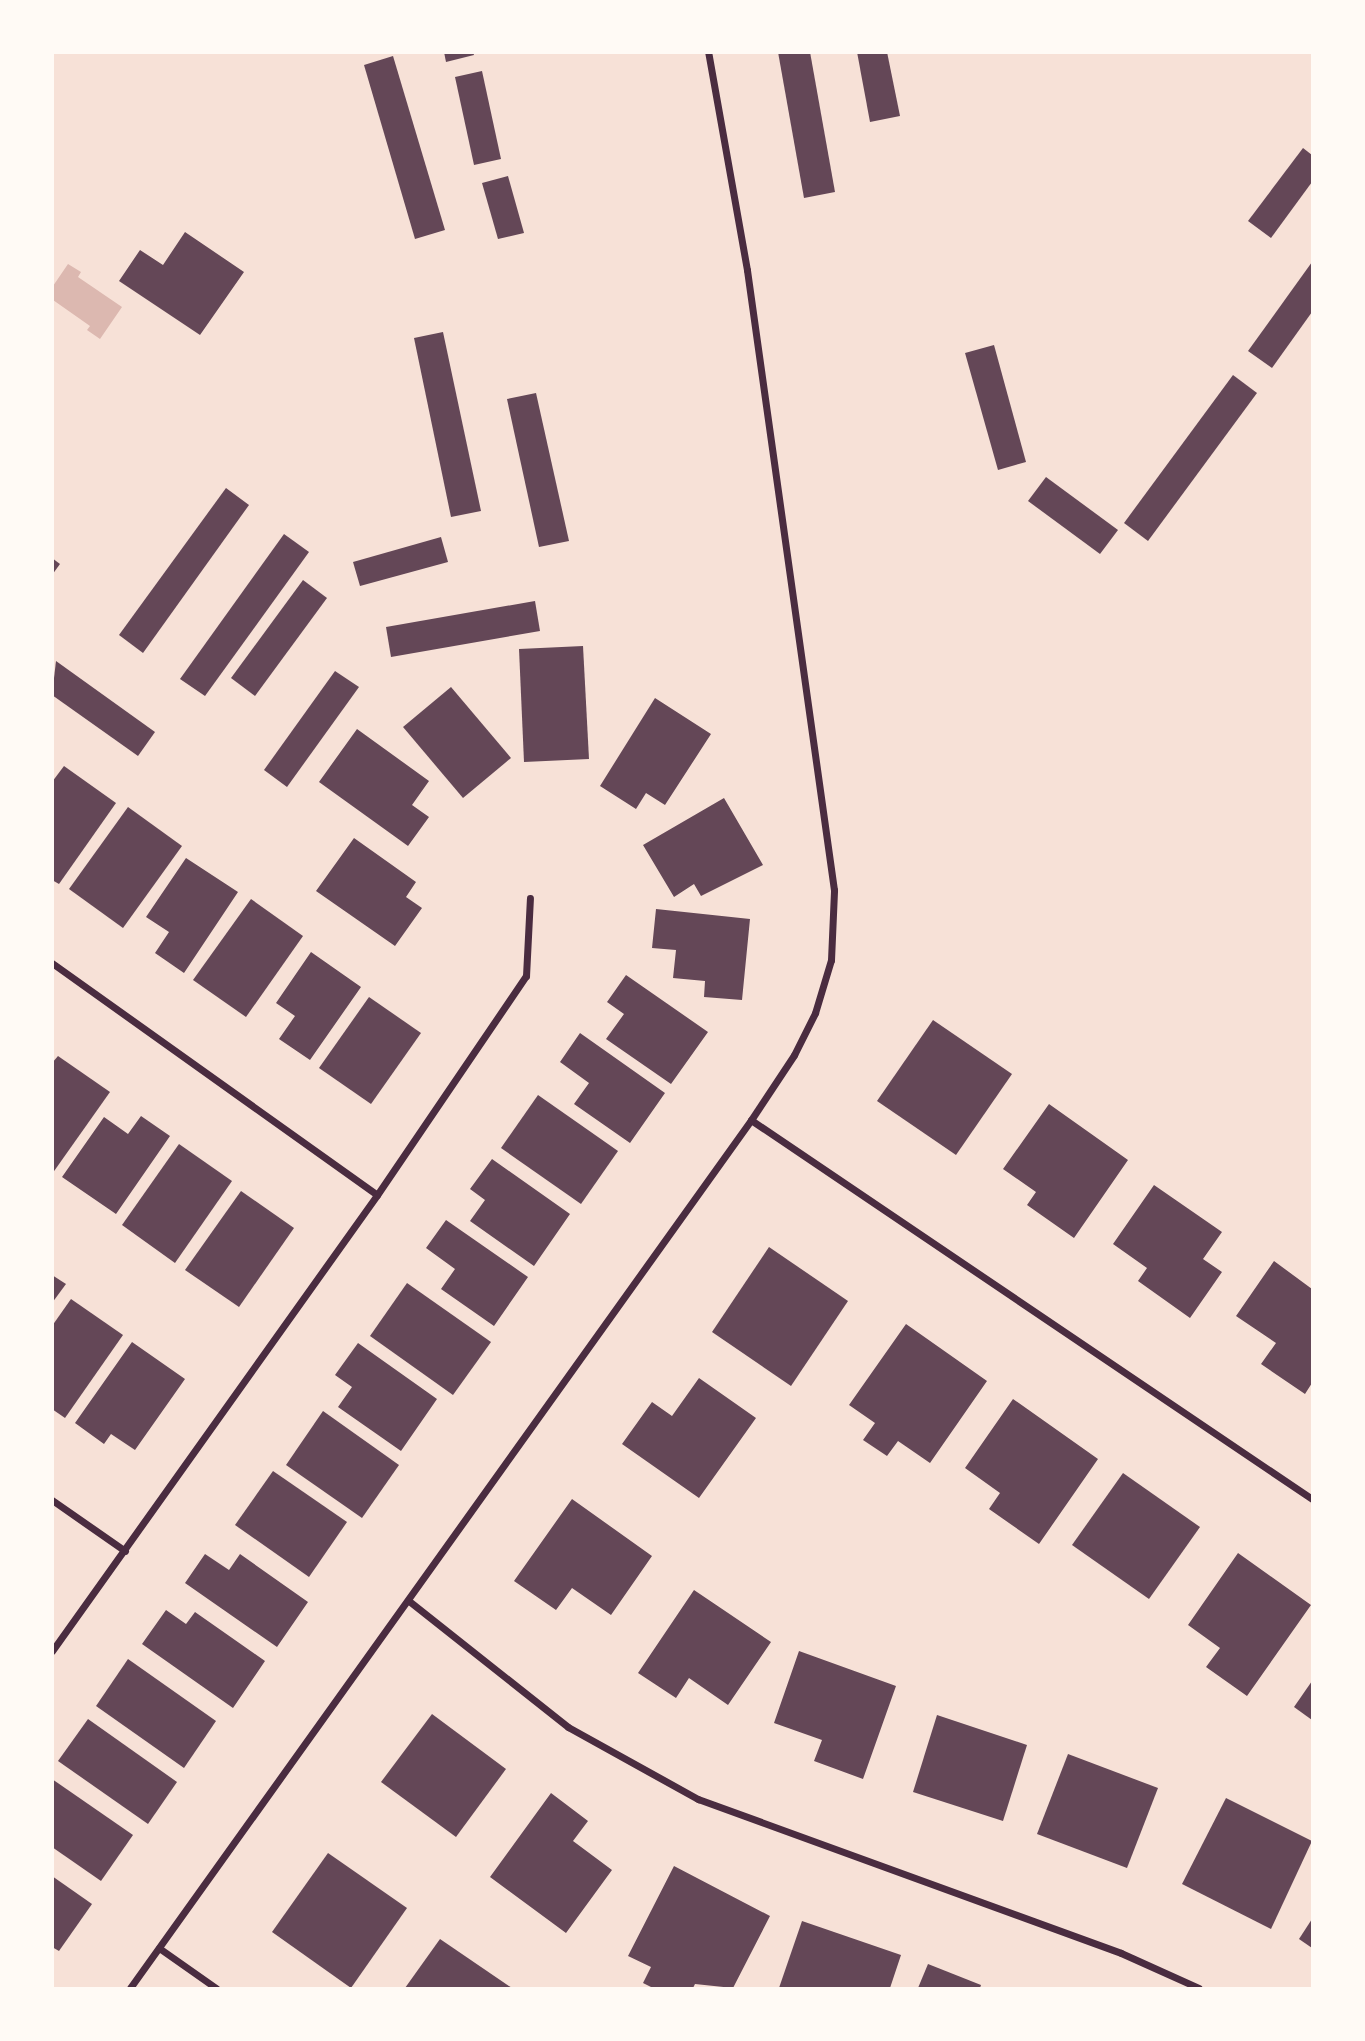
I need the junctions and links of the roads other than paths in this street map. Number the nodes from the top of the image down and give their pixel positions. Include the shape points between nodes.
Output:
1 (708, 52) edge
2 (530, 898) dead end
3 (52, 963) edge
4 (751, 1120) junction
5 (377, 1195) junction
6 (1312, 1499) edge
7 (52, 1500) edge
8 (125, 1551) junction
9 (409, 1601) junction
10 (52, 1651) edge
11 (159, 1948) junction
12 (130, 1989) edge
13 (216, 1989) edge
14 (1199, 1989) edge

1 - 4 street via 747,270 834,890 831,960 815,1013 794,1055
2 - 5 street via 526,975
3 - 5 street
4 - 6 street
4 - 9 street
5 - 8 street
7 - 8 street
8 - 10 street
9 - 11 street
9 - 14 street via 568,1727 698,1799 1121,1953
11 - 12 street
11 - 13 street

